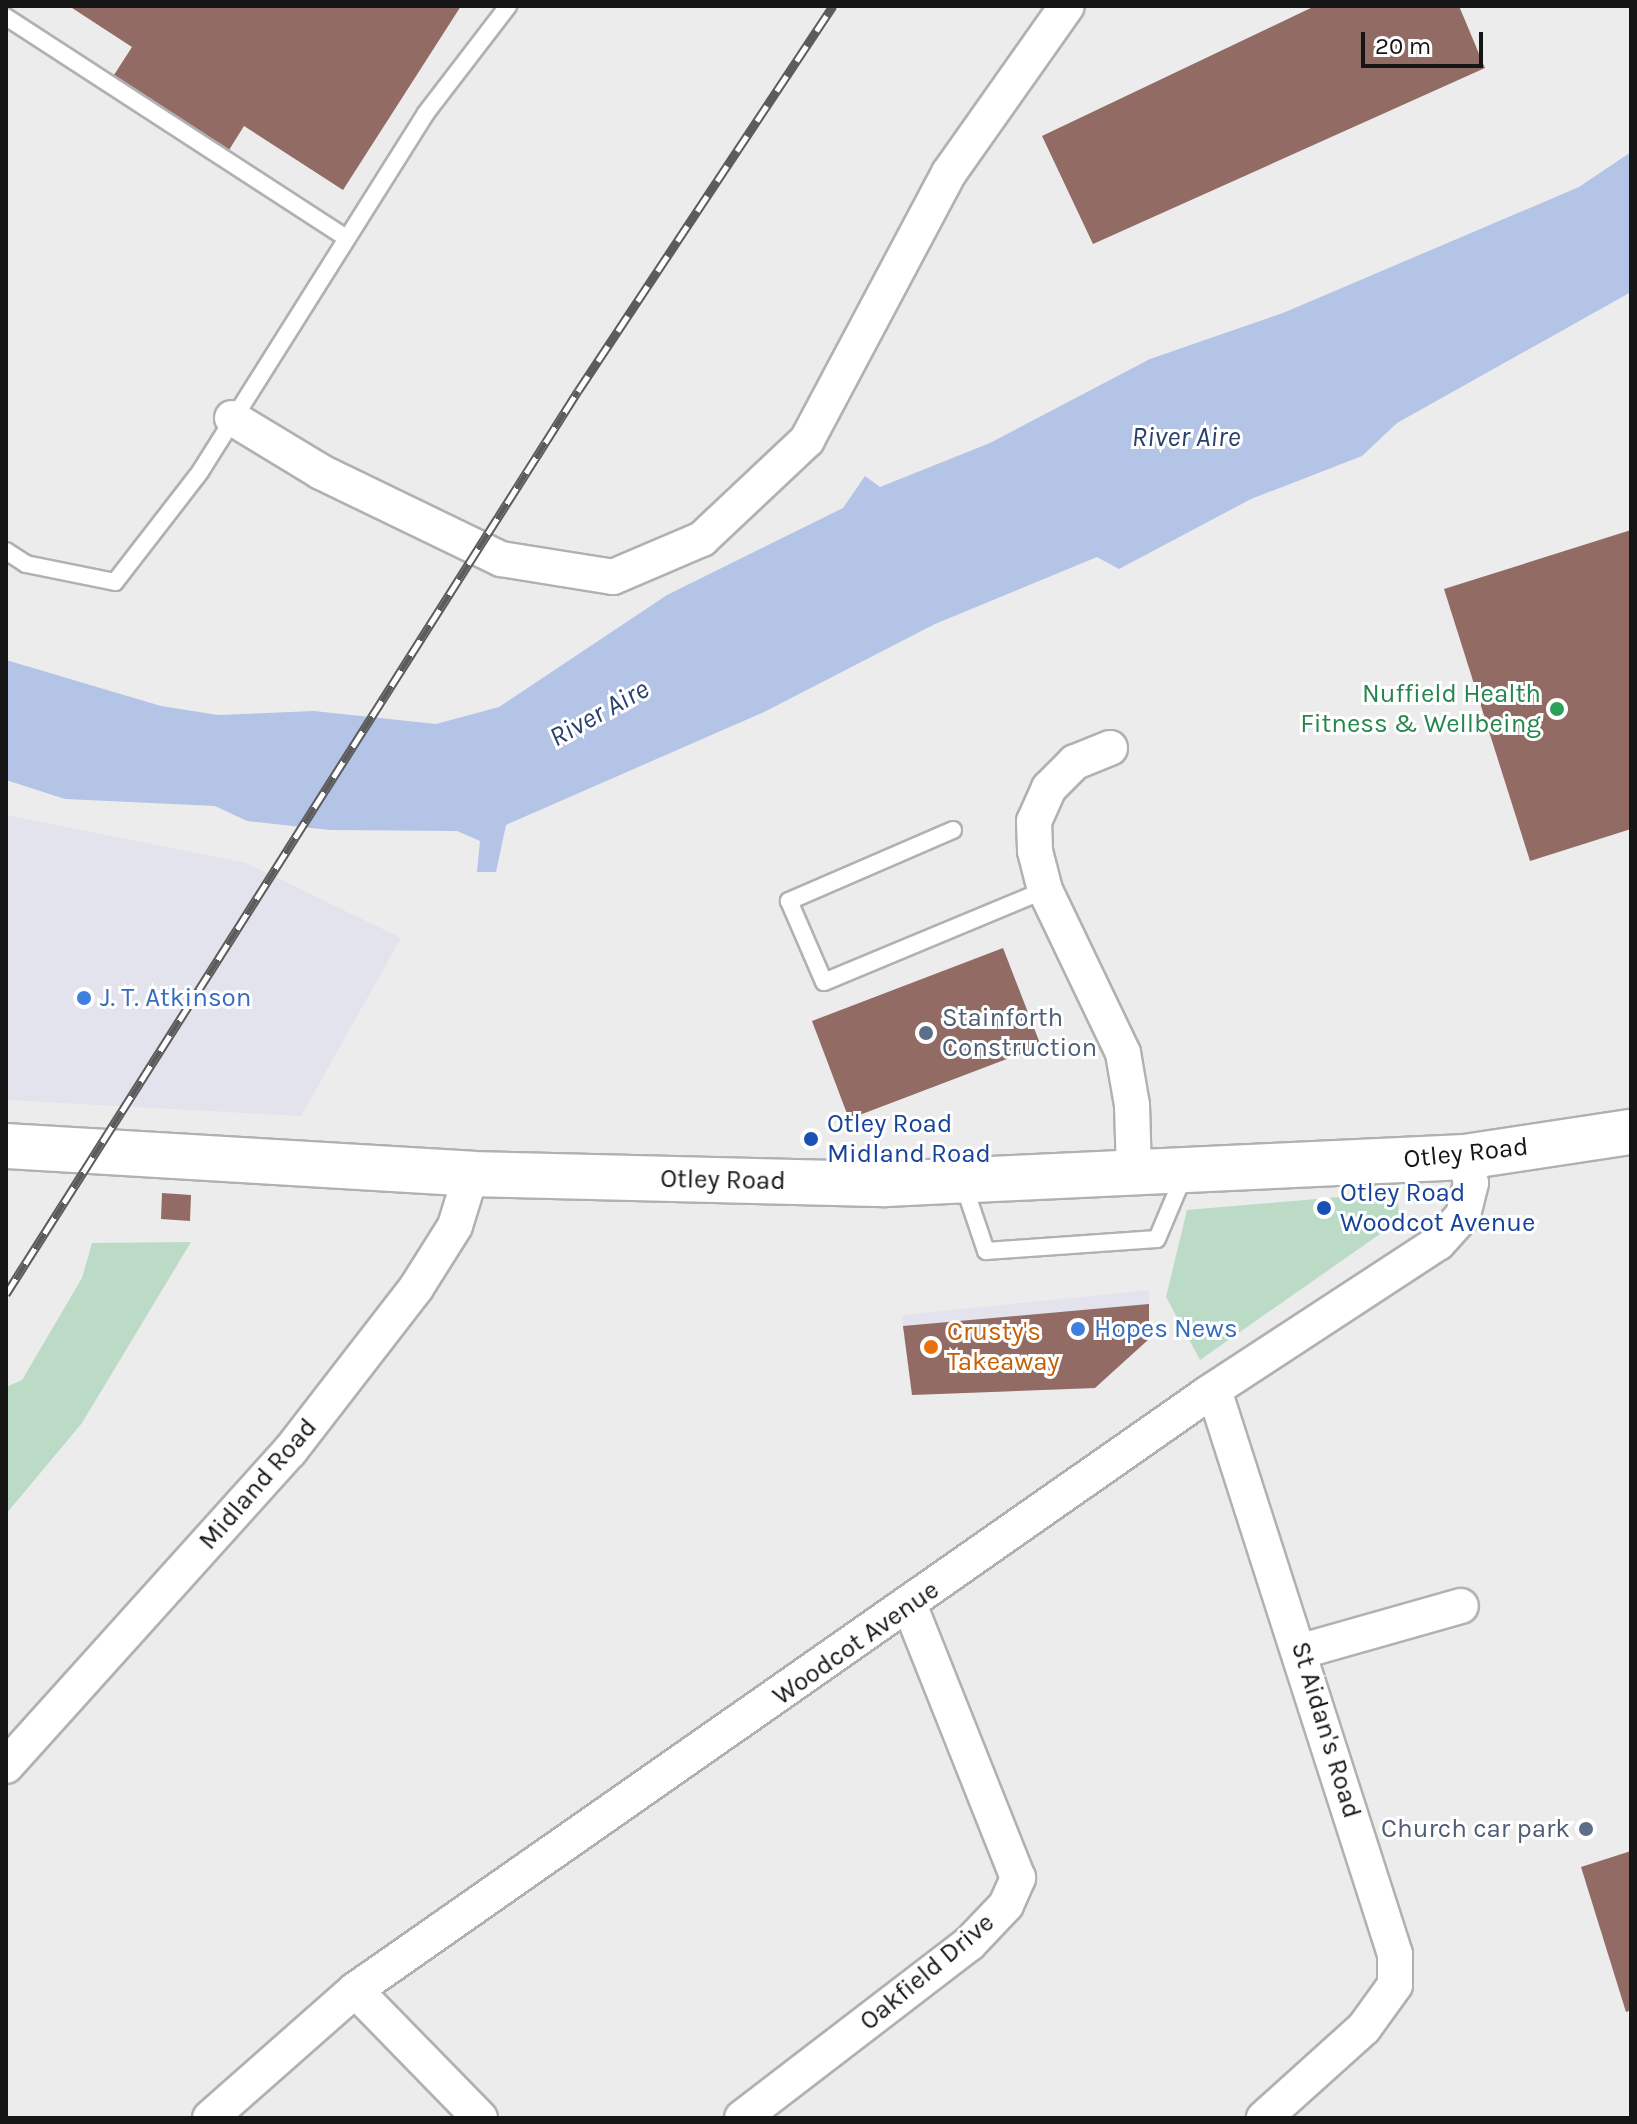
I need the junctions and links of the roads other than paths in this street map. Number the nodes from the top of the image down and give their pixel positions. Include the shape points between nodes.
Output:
1 (508, 6) edge
2 (1067, 6) edge
3 (6, 17) edge
4 (345, 237) junction
5 (232, 418) junction
6 (6, 551) edge
7 (1110, 748) dead end
8 (953, 830) dead end
9 (1045, 890) junction
10 (1631, 1132) edge
11 (6, 1146) edge
12 (1465, 1157) junction
13 (1186, 1170) junction
14 (1134, 1172) junction
15 (471, 1174) junction
16 (962, 1180) junction
17 (1214, 1390) junction
18 (910, 1606) junction
19 (1461, 1606) dead end
20 (1302, 1651) junction
21 (6, 1766) edge
22 (355, 1990) junction
23 (210, 2118) edge
24 (480, 2118) edge
25 (742, 2118) edge
26 (1264, 2118) edge

1 - 4 lane via 426,113
2 - 5 street via 949,173 807,440 702,539 613,577 501,559 321,472
3 - 4 lane
4 - 5 lane
5 - 6 lane via 200,472 115,582 26,564
7 - 9 street via 1075,762 1049,788 1034,821
8 - 9 lane via 789,901 824,982
9 - 14 street via 1123,1053 1132,1105
10 - 12 main road, Otley Road
11 - 15 main road, Otley Road
12 - 13 main road, Otley Road
12 - 17 street, Woodcot Avenue via 1471,1183 1463,1215 1438,1243
13 - 14 main road, Otley Road
13 - 16 lane via 1157,1239 986,1251
14 - 16 main road, Otley Road
15 - 16 main road, Otley Road via 886,1184
15 - 21 street, Midland Road via 455,1226 416,1288 290,1451
17 - 18 street, Woodcot Avenue
17 - 20 street, St Aidan's Road
18 - 22 street, Woodcot Avenue
18 - 25 street, Oakfield Drive via 1018,1878 1006,1905 969,1944
19 - 20 street
20 - 26 street, St Aidan's Road via 1395,1954 1395,1985 1364,2028
22 - 23 street, Woodcot Avenue
22 - 24 street

